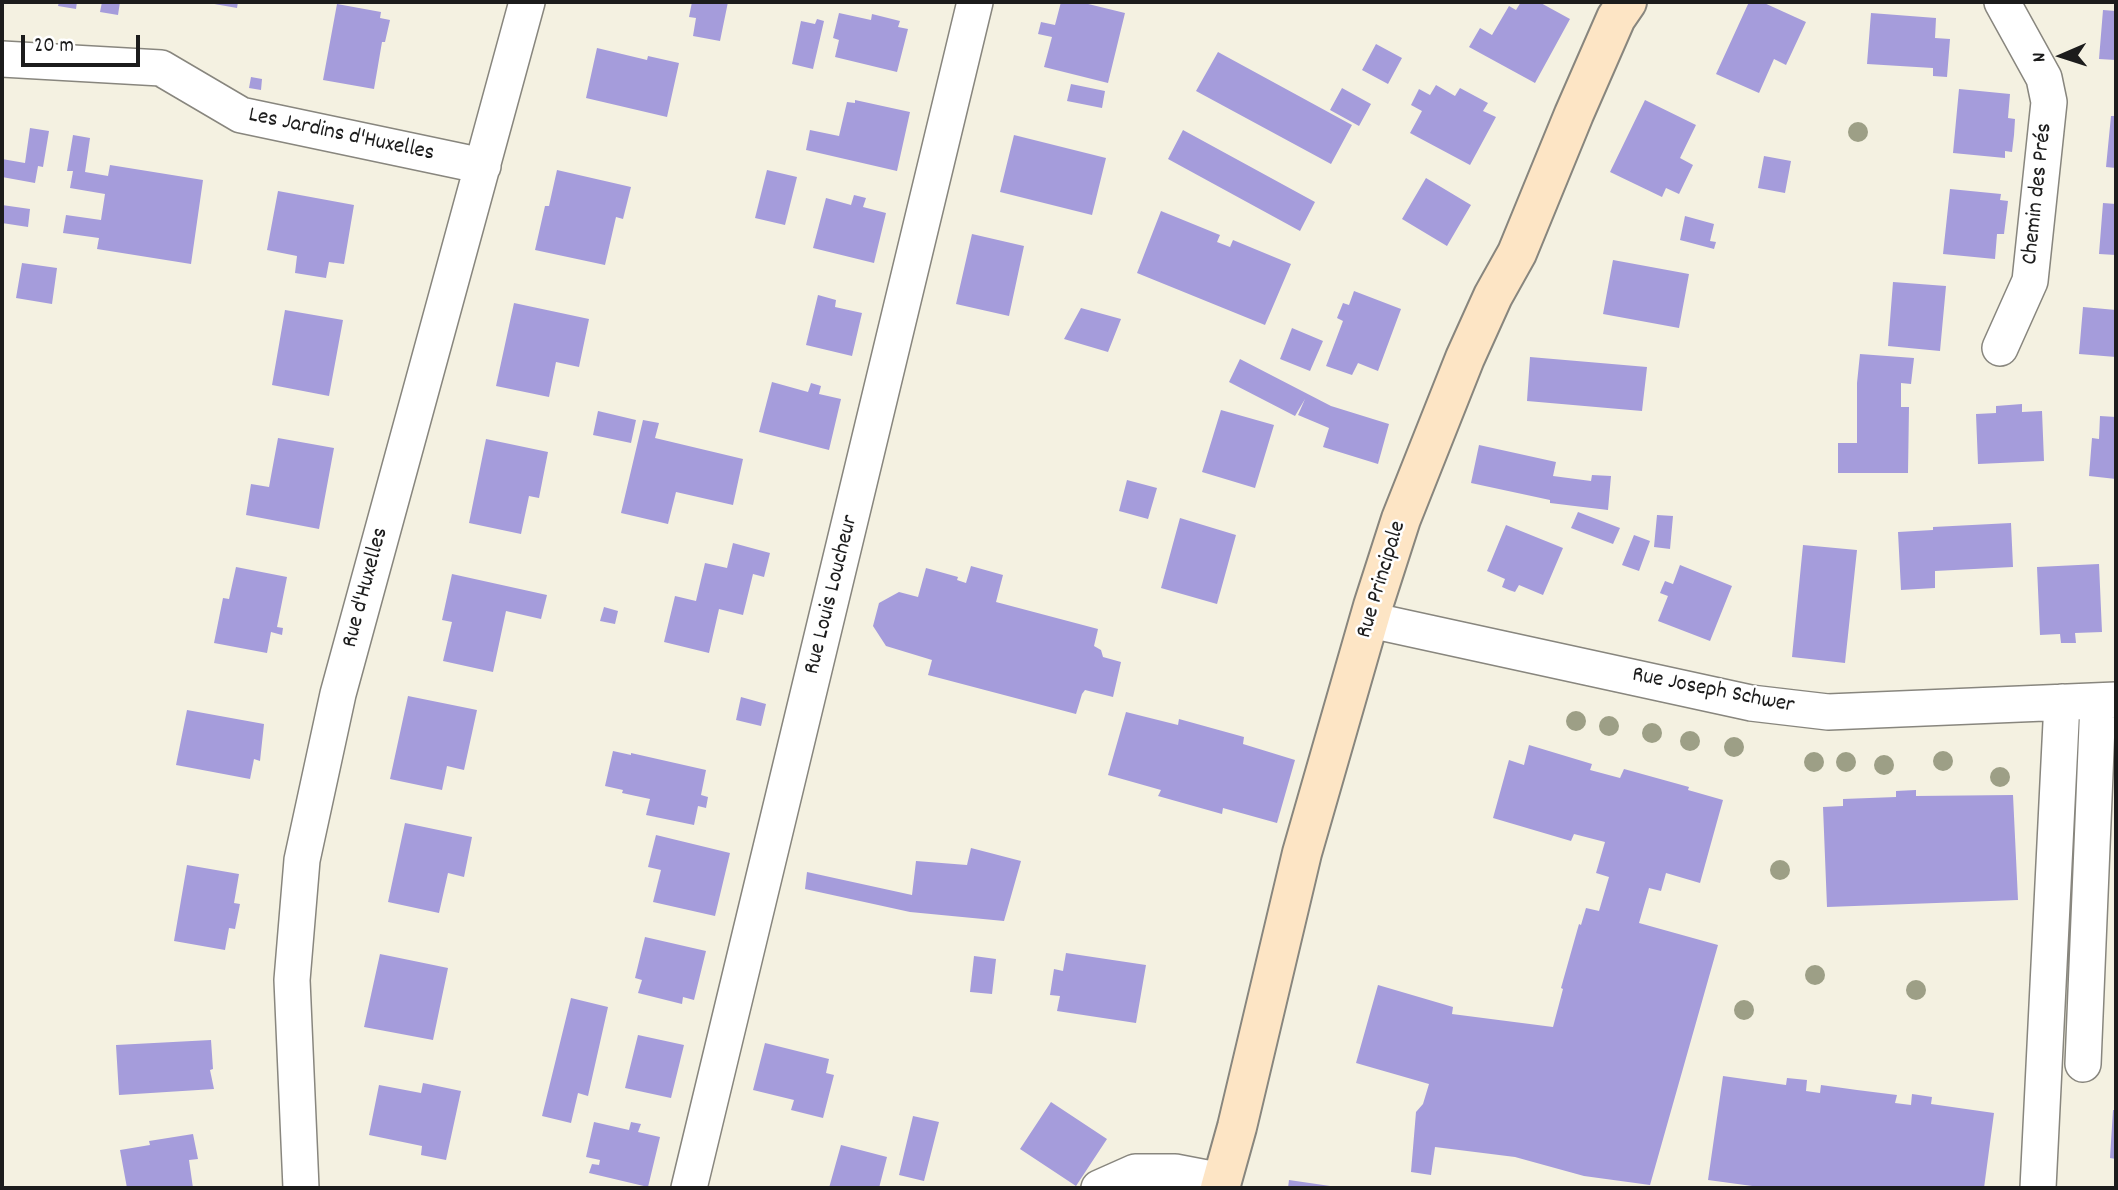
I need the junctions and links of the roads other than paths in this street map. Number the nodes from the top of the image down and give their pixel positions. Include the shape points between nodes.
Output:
1 (527, 2) edge
2 (975, 2) edge
3 (1627, 2) edge
4 (2002, 2) edge
5 (2, 59) edge
6 (483, 166) junction
7 (2000, 348) dead end
8 (1370, 620) junction
9 (2107, 700) edge
10 (2063, 702) junction
11 (2083, 1064) dead end
12 (1221, 1185) edge
13 (300, 1188) edge
14 (689, 1188) edge
15 (1099, 1188) edge
16 (2038, 1188) edge

1 - 6 street, Rue d'Huxelles
2 - 14 street, Rue Louis Loucheur
3 - 8 main road, Rue Principale via 1616,18 1517,253 1465,358 1401,519
4 - 7 street, Chemin des Prés via 2044,78 2049,102 2030,281
5 - 6 street, Les Jardins d'Huxelles via 161,68 241,115
6 - 13 street, Rue d'Huxelles via 338,694 302,860 292,980
8 - 10 street, Rue Joseph Schwer via 1751,703 1828,712
8 - 12 main road, Rue Principale via 1301,853
9 - 10 street, Rue Joseph Schwer
9 - 11 street
10 - 16 street
12 - 15 street via 1175,1172 1135,1172

